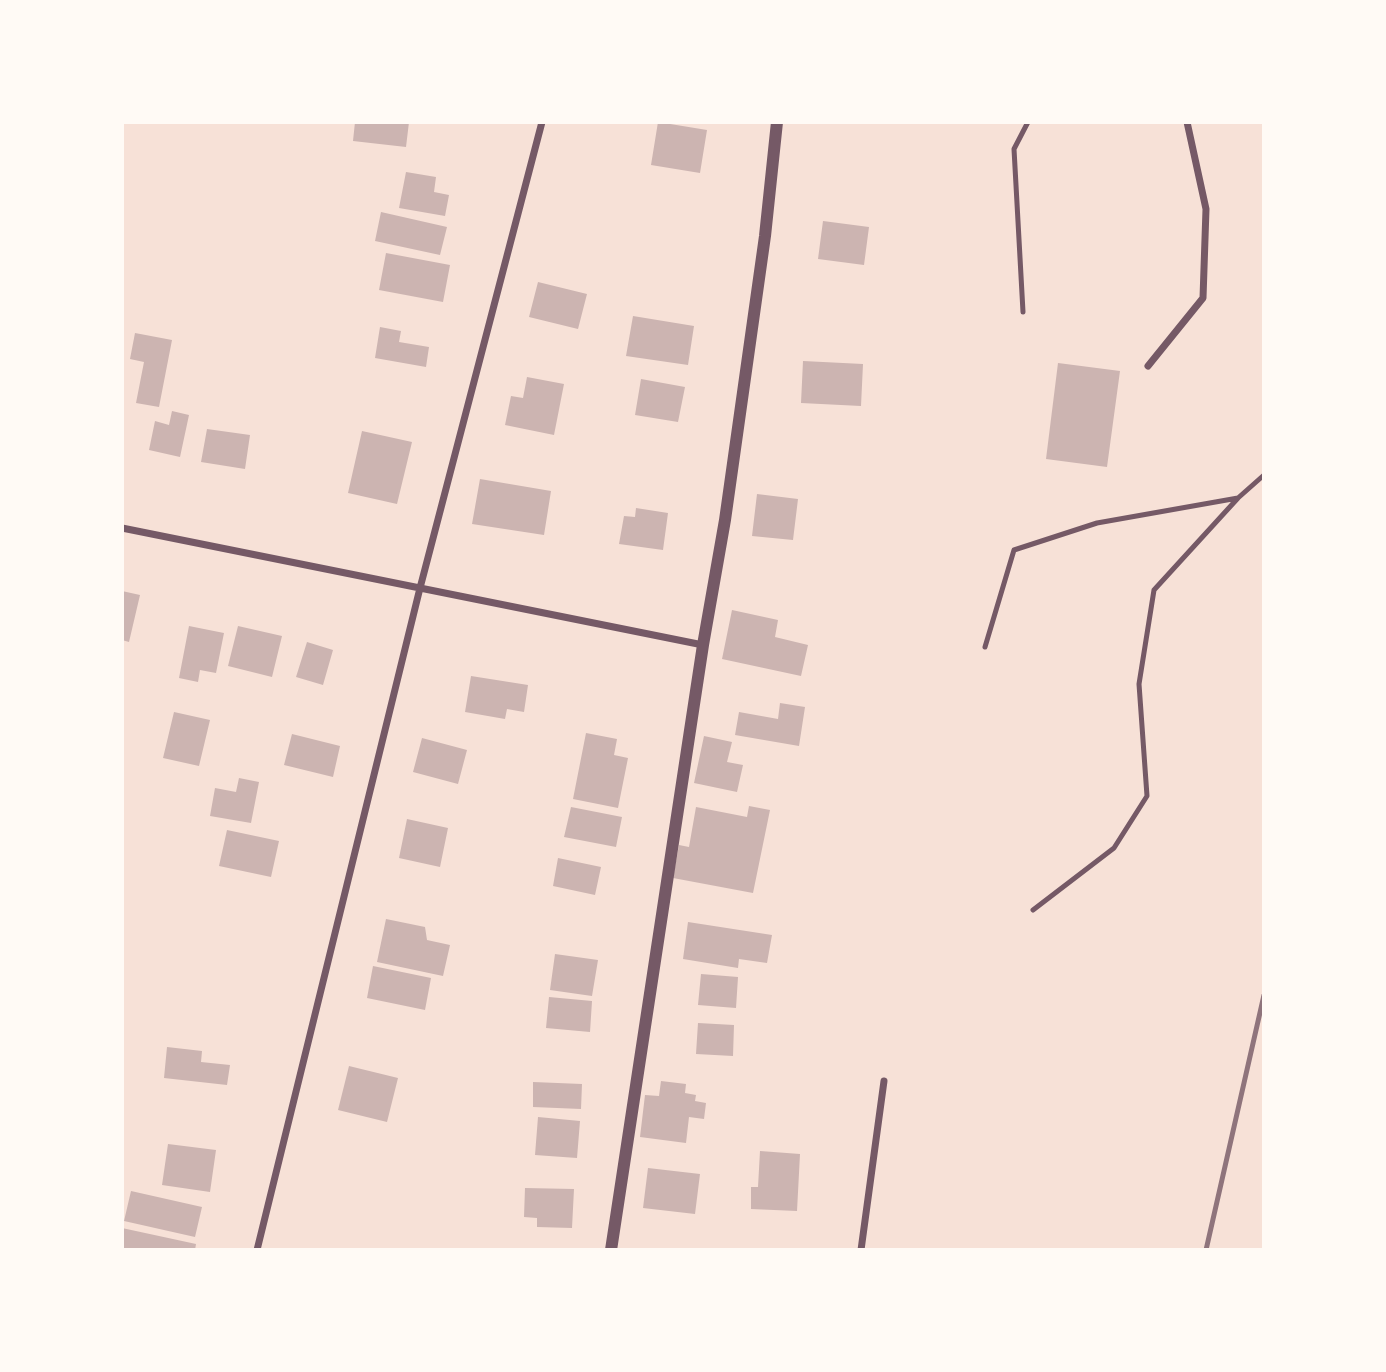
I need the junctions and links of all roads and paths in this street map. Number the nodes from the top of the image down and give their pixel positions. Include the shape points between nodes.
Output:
1 (542, 122) edge
2 (776, 122) edge
3 (1028, 122) edge
4 (1187, 122) edge
5 (1023, 312) dead end
6 (1148, 366) dead end
7 (1264, 475) edge
8 (1238, 498) junction
9 (122, 528) edge
10 (420, 588) junction
11 (703, 645) junction
12 (985, 647) dead end
13 (1033, 910) dead end
14 (884, 1081) dead end
15 (257, 1250) edge
16 (611, 1250) edge
17 (861, 1250) edge

1 - 10 street
2 - 11 street via 750,344
3 - 5 lane via 1014,149
4 - 6 street via 1206,209 1203,298
7 - 8 lane
8 - 12 lane via 1097,523 1014,550
8 - 13 lane via 1154,590 1139,684 1147,796 1114,848
9 - 10 street
10 - 11 street
10 - 15 street
11 - 16 street
14 - 17 street

